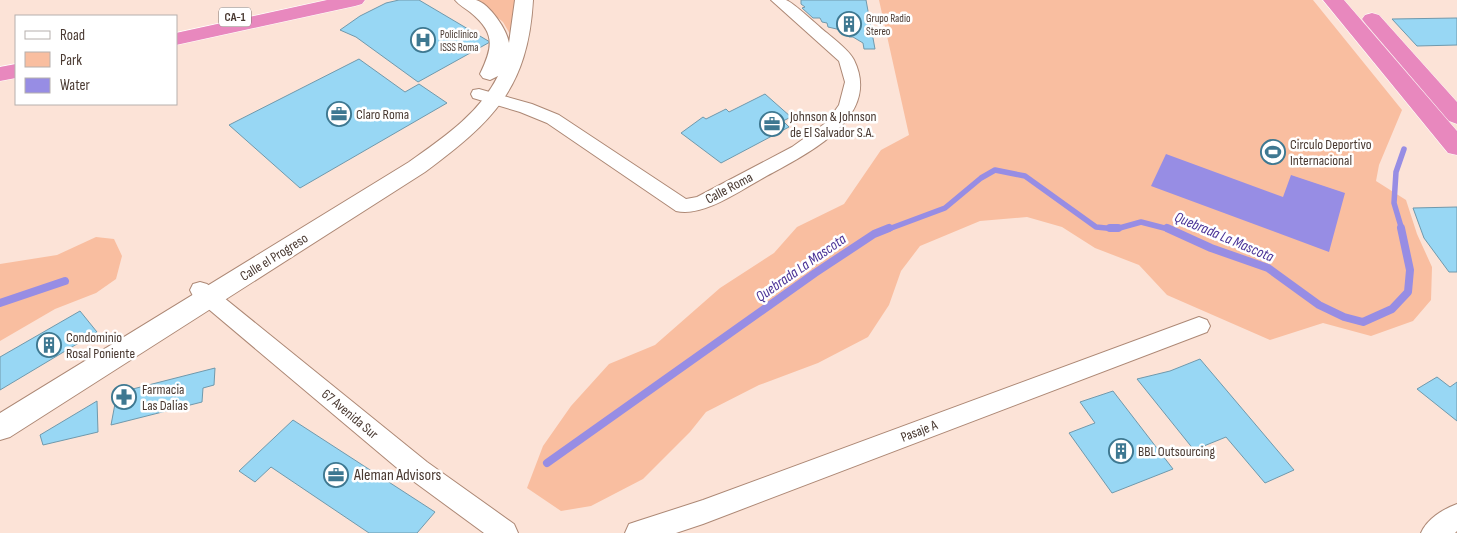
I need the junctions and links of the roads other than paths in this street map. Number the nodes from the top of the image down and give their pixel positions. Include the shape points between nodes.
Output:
1 (294, 0) edge
2 (355, 0) edge
3 (464, 0) edge
4 (524, 0) edge
5 (778, 0) edge
6 (1333, 0) edge
7 (1356, 0) edge
8 (178, 31) edge
9 (178, 40) edge
10 (507, 46) junction
11 (15, 64) edge
12 (0, 66) edge
13 (15, 71) edge
14 (0, 74) edge
15 (487, 96) junction
16 (1457, 116) edge
17 (1457, 147) edge
18 (205, 294) junction
19 (1199, 326) dead end
20 (0, 414) edge
21 (0, 428) edge
22 (1457, 516) edge
23 (505, 533) edge
24 (638, 533) edge
25 (1434, 533) edge

1 - 8 highway, CA-1
2 - 9 highway, CA-1
3 - 10 street via 487,18
4 - 10 street, Calle el Progreso via 524,19
5 - 15 street, Calle Roma via 846,60 853,82 847,106 833,126 798,151 701,203 683,206 553,120
6 - 17 highway
7 - 16 highway
10 - 15 street, Calle el Progreso via 504,83
11 - 12 highway
13 - 14 highway
15 - 18 street, Calle el Progreso via 452,142 417,167
18 - 20 street, Calle el Progreso
18 - 21 street, Calle el Progreso
18 - 23 street, 67 Avenida Sur via 418,470
19 - 24 street, Pasaje A via 704,512
22 - 25 street

